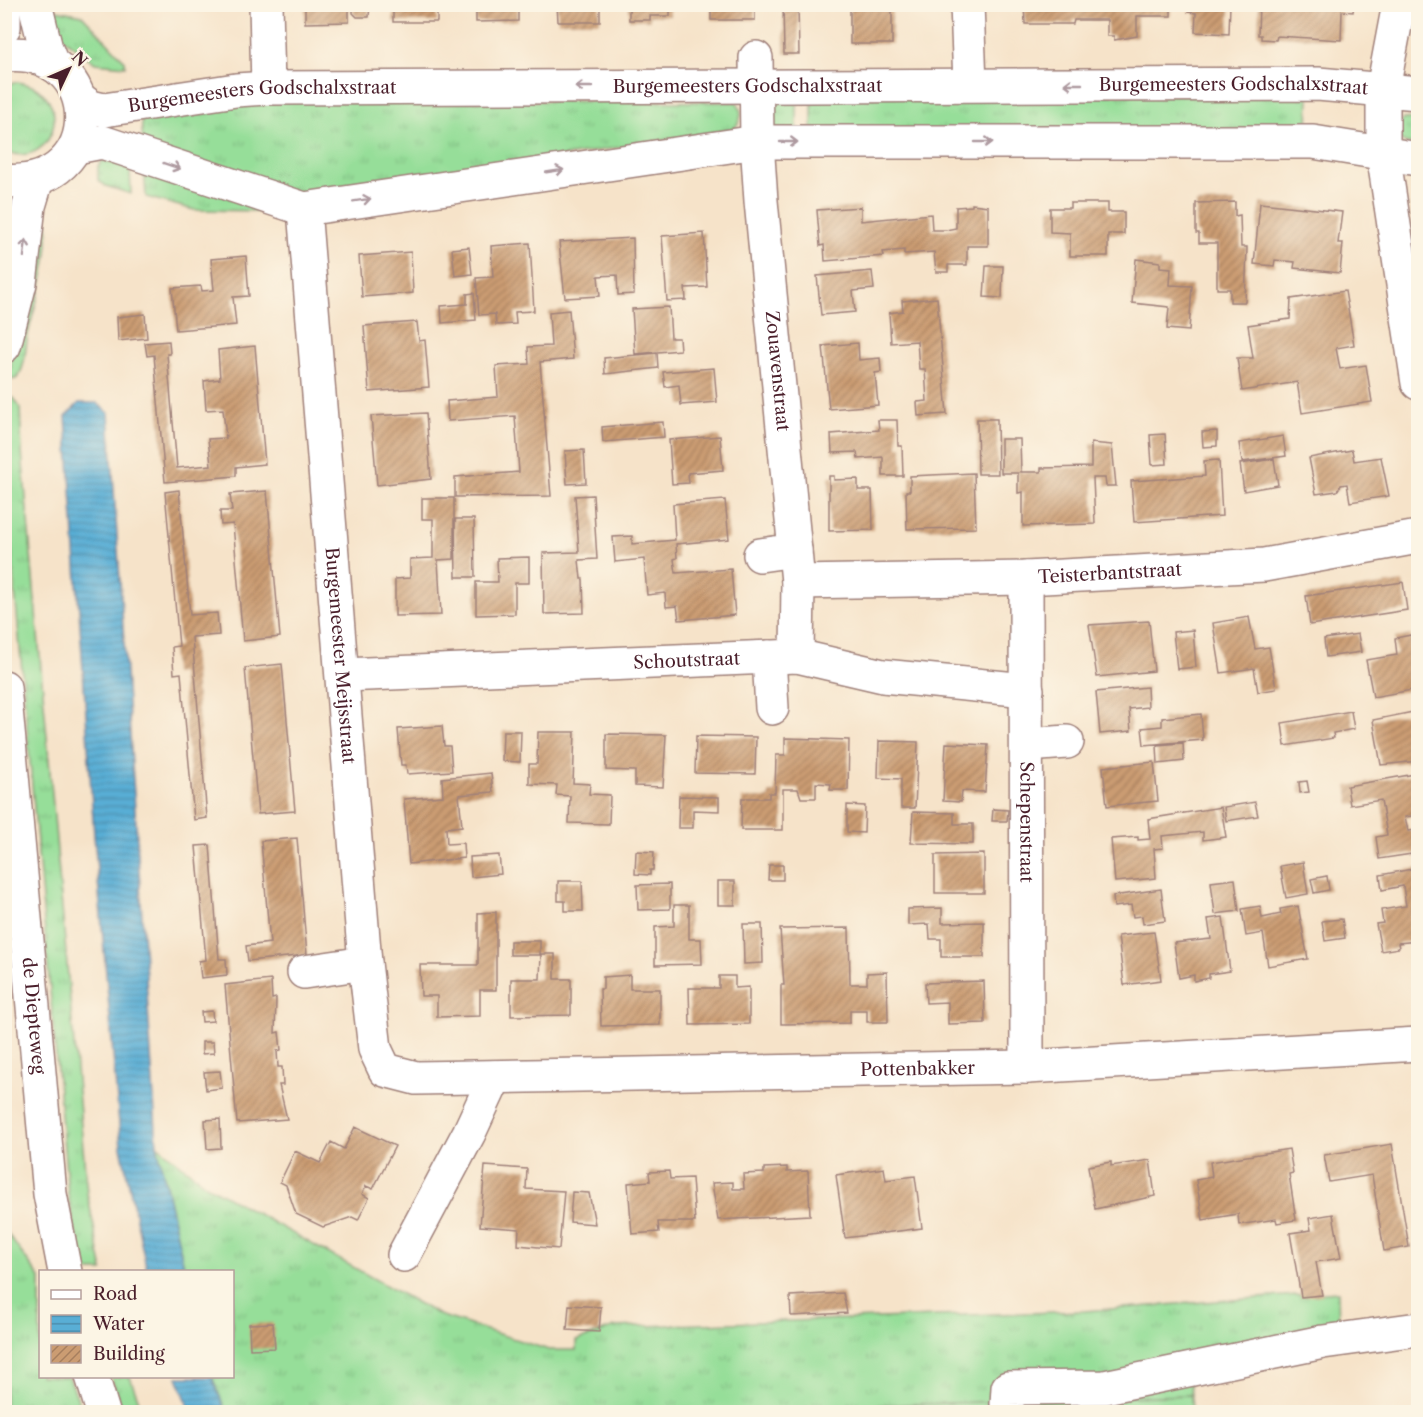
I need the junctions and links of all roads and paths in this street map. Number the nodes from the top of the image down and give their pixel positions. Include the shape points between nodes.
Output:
1 (35, 4) edge
2 (266, 4) edge
3 (967, 4) edge
4 (1399, 4) edge
5 (4, 13) edge
6 (4, 27) edge
7 (4, 55) edge
8 (52, 64) junction
9 (755, 72) junction
10 (970, 84) junction
11 (268, 88) junction
12 (1383, 89) junction
13 (1419, 93) edge
14 (80, 99) junction
15 (757, 142) junction
16 (76, 147) junction
17 (1383, 153) junction
18 (1419, 159) edge
19 (37, 179) junction
20 (4, 181) edge
21 (304, 209) junction
22 (4, 346) edge
23 (1419, 383) edge
24 (1419, 537) edge
25 (760, 555) dead end
26 (797, 566) junction
27 (1026, 578) junction
28 (783, 656) junction
29 (333, 659) junction
30 (4, 687) edge
31 (1028, 690) junction
32 (772, 708) dead end
33 (1067, 742) dead end
34 (1028, 745) junction
35 (364, 963) junction
36 (304, 972) dead end
37 (1419, 1044) edge
38 (1027, 1067) junction
39 (495, 1077) junction
40 (416, 1078) joint
41 (404, 1255) dead end
42 (65, 1270) edge
43 (1419, 1329) edge
44 (92, 1378) edge
45 (1007, 1404) dead end
46 (103, 1413) edge

1 - 8 street
2 - 11 street
3 - 10 street
4 - 12 street
5 - 6 street
7 - 8 street via 37,57
8 - 14 street via 64,73
9 - 10 street, Burgemeesters Godschalxstraat
9 -> 11 street, Burgemeesters Godschalxstraat
9 - 15 street, Zouavenstraat
12 -> 10 street, Burgemeesters Godschalxstraat via 1318,84
11 - 14 street, Burgemeesters Godschalxstraat via 104,110
12 - 13 street, Burgemeesters Godschalxstraat
12 - 17 street
14 - 16 street via 82,123
15 -> 17 street via 1313,142
21 -> 15 street
15 - 26 street, Zouavenstraat
16 - 19 street via 53,172
16 -> 21 street via 102,142
17 - 18 street
17 - 23 street
19 - 20 street
22 -> 19 street via 20,283 29,206
21 - 29 street, Burgemeester Meijsstraat
24 - 27 street, Teisterbantstraat via 1264,566
25 - 26 street, Teisterbantstraat
26 - 27 street, Teisterbantstraat
26 - 28 street, Zouavenstraat
27 - 31 street, Schepenstraat
28 - 29 street, Schoutstraat
28 - 31 street, Schoutstraat via 883,676
28 - 32 street, Zouavenstraat
29 - 35 street, Burgemeester Meijsstraat
30 - 42 street, de Diepteweg via 50,1194
31 - 34 street, Schepenstraat
33 - 34 street
34 - 38 street, Schepenstraat
35 - 36 street
35 - 40 street, Burgemeester Meijsstraat via 375,1049 385,1070
37 - 38 street, Pottenbakker
38 - 39 street, Pottenbakker
39 - 40 street, Pottenbakker
39 - 41 street
43 - 45 street via 1323,1342 1105,1387 1008,1388
44 - 46 street

